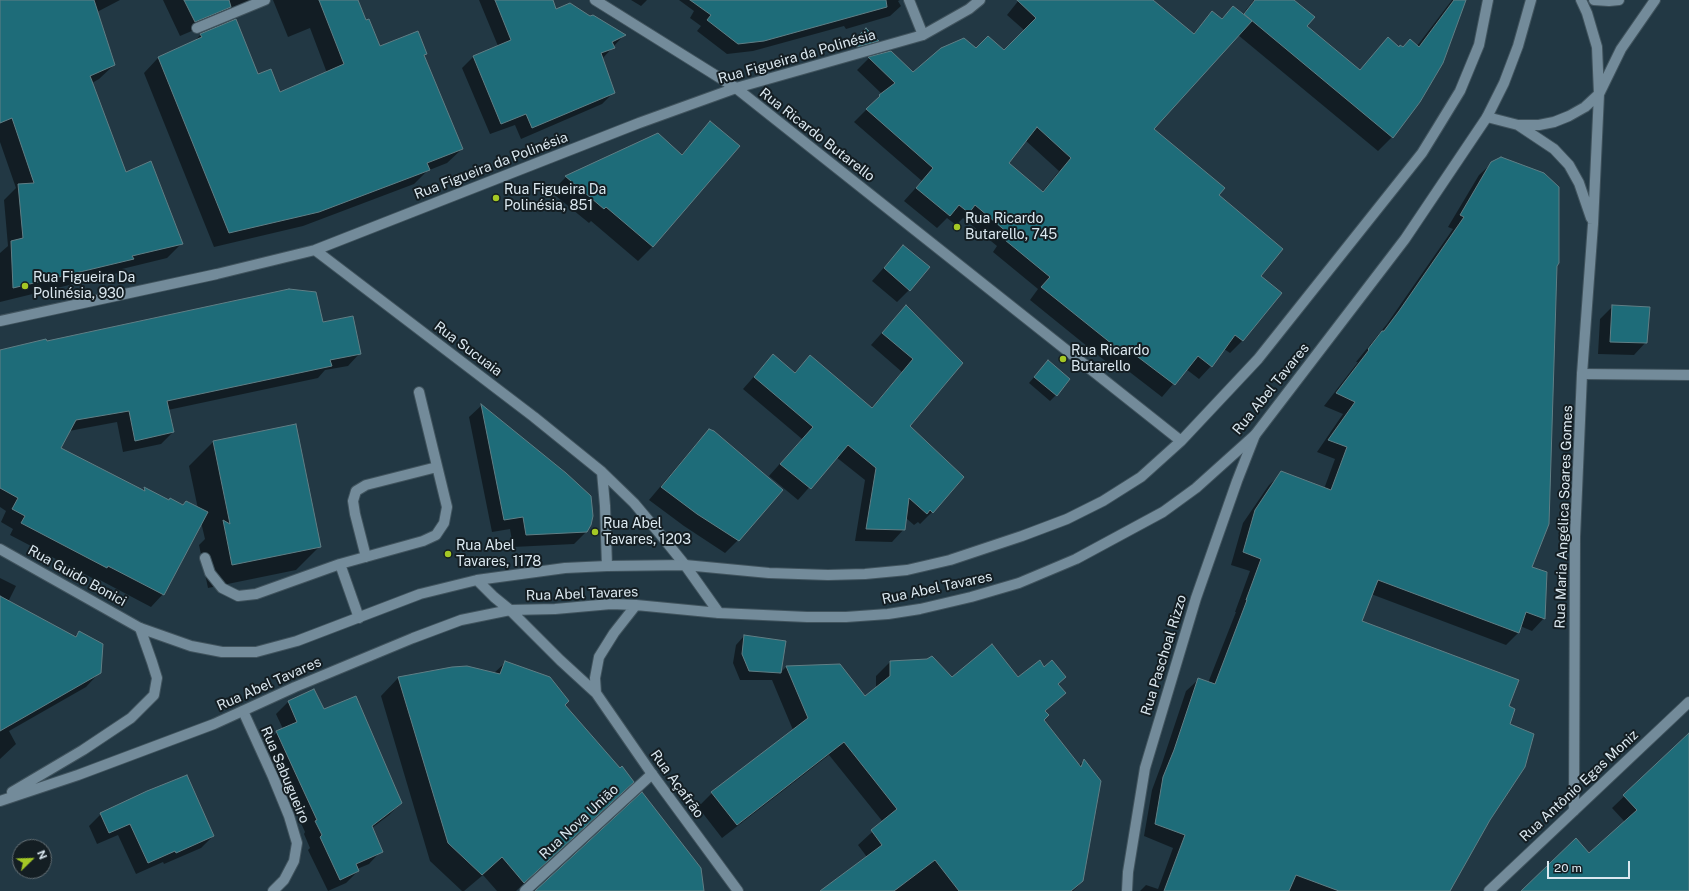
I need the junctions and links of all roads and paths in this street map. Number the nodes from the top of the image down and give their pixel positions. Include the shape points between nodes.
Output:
1 (265, 0) edge
2 (595, 0) edge
3 (909, 0) edge
4 (980, 0) edge
5 (1488, 0) edge
6 (1531, 0) edge
7 (1581, 0) edge
8 (1594, 0) edge
9 (1619, 0) edge
10 (1655, 0) edge
11 (197, 28) dead end
12 (923, 35) junction
13 (736, 88) junction
14 (1599, 94) junction
15 (1487, 118) junction
16 (1518, 125) junction
17 (1593, 224) junction
18 (315, 250) junction
19 (0, 321) edge
20 (1582, 374) junction
21 (1689, 375) edge
22 (419, 392) dead end
23 (1255, 435) junction
24 (1181, 441) junction
25 (437, 467) junction
26 (602, 472) junction
27 (0, 549) edge
28 (366, 557) junction
29 (205, 558) dead end
30 (340, 564) junction
31 (685, 565) junction
32 (607, 566) junction
33 (477, 580) junction
34 (636, 605) junction
35 (510, 610) junction
36 (719, 613) junction
37 (359, 618) junction
38 (140, 628) junction
39 (596, 693) junction
40 (1689, 702) edge
41 (242, 711) junction
42 (652, 774) junction
43 (0, 800) edge
44 (1574, 811) junction
45 (273, 891) edge
46 (525, 891) edge
47 (738, 891) edge
48 (1127, 891) edge
49 (1489, 891) edge

1 - 11 street
2 - 13 street, Rua Ricardo Butarello
3 - 12 street
4 - 12 street, Rua Figueira da Polinésia
5 - 24 street, Rua Abel Tavares via 1479,45 1460,91 1422,153 1258,359
6 - 15 street, Rua Abel Tavares via 1518,46
7 - 14 street, Rua Maria Angélica Soares Gomes via 1597,47
8 - 9 street
10 - 14 street via 1621,49
12 - 13 street, Rua Figueira da Polinésia
13 - 18 street, Rua Figueira da Polinésia via 639,123
13 - 24 street, Rua Ricardo Butarello
14 - 16 street via 1585,107 1554,122
14 - 17 street, Rua Maria Angélica Soares Gomes
15 - 16 street
15 - 23 street, Rua Abel Tavares via 1405,239
16 - 17 street, Rua Maria Angélica Soares Gomes via 1554,150 1569,165 1579,183
17 - 20 street, Rua Maria Angélica Soares Gomes
18 - 19 street, Rua Figueira da Polinésia
18 - 26 street, Rua Sucuaia via 528,412
20 - 21 street
20 - 44 street, Rua Maria Angélica Soares Gomes via 1575,538
22 - 25 street
23 - 36 street, Rua Abel Tavares via 1196,488 1163,512 1076,559 1020,583 920,609 888,614 846,618
23 - 48 street, Rua Paschoal Rizzo via 1196,598 1145,768
24 - 31 street, Rua Abel Tavares via 1141,477 1103,501 1067,519 950,560 907,570 828,575 769,573
25 - 28 street via 447,507 444,523 436,535 424,541
25 - 28 street via 366,485 356,491 353,501
26 - 31 street, Rua Sucuaia via 634,503
26 - 32 street
27 - 38 street, Rua Guido Bonici
28 - 30 street
29 - 30 street via 210,573 222,588 238,596 256,594
30 - 37 street
31 - 32 street, Rua Abel Tavares
31 - 36 street, Rua Sucuaia
32 - 33 street, Rua Abel Tavares via 565,568
33 - 35 street, Rua Açafrão
33 - 37 street, Rua Abel Tavares via 420,594
34 - 35 street, Rua Abel Tavares
34 - 36 street, Rua Abel Tavares
34 - 39 street via 599,657
35 - 39 street, Rua Açafrão
35 - 41 street, Rua Abel Tavares via 460,620
37 - 38 street, Rua Abel Tavares via 297,641 256,652 222,652 191,646
38 - 43 street via 156,678 154,695 131,718
39 - 42 street, Rua Açafrão
40 - 44 street, Rua Antônio Egas Moniz
41 - 43 street, Rua Abel Tavares via 78,775
41 - 45 street, Rua Sabugueiro via 290,816 297,843 294,861 284,880
42 - 46 street, Rua Nova União
42 - 47 street, Rua Açafrão
44 - 49 street, Rua Antônio Egas Moniz

